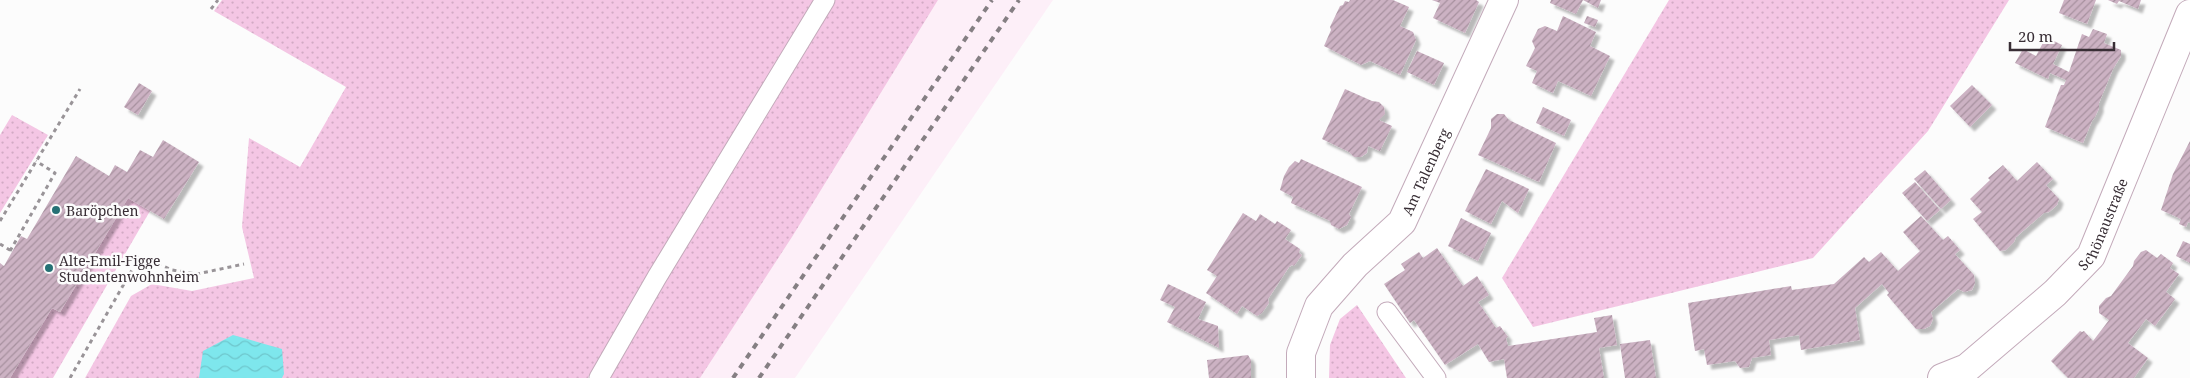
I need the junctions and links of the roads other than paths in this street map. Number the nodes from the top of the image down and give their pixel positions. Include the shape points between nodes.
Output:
1 (825, 0) edge
2 (1504, 0) edge
3 (2190, 14) edge
4 (1387, 312) dead end
5 (599, 378) edge
6 (1301, 378) edge
7 (1436, 378) edge
8 (1942, 378) edge

1 - 5 lane
2 - 6 street, Am Talenberg via 1402,222 1355,265 1319,306 1300,353
3 - 8 street, Schönaustraße via 2091,256 2055,293 1968,368
4 - 7 lane

